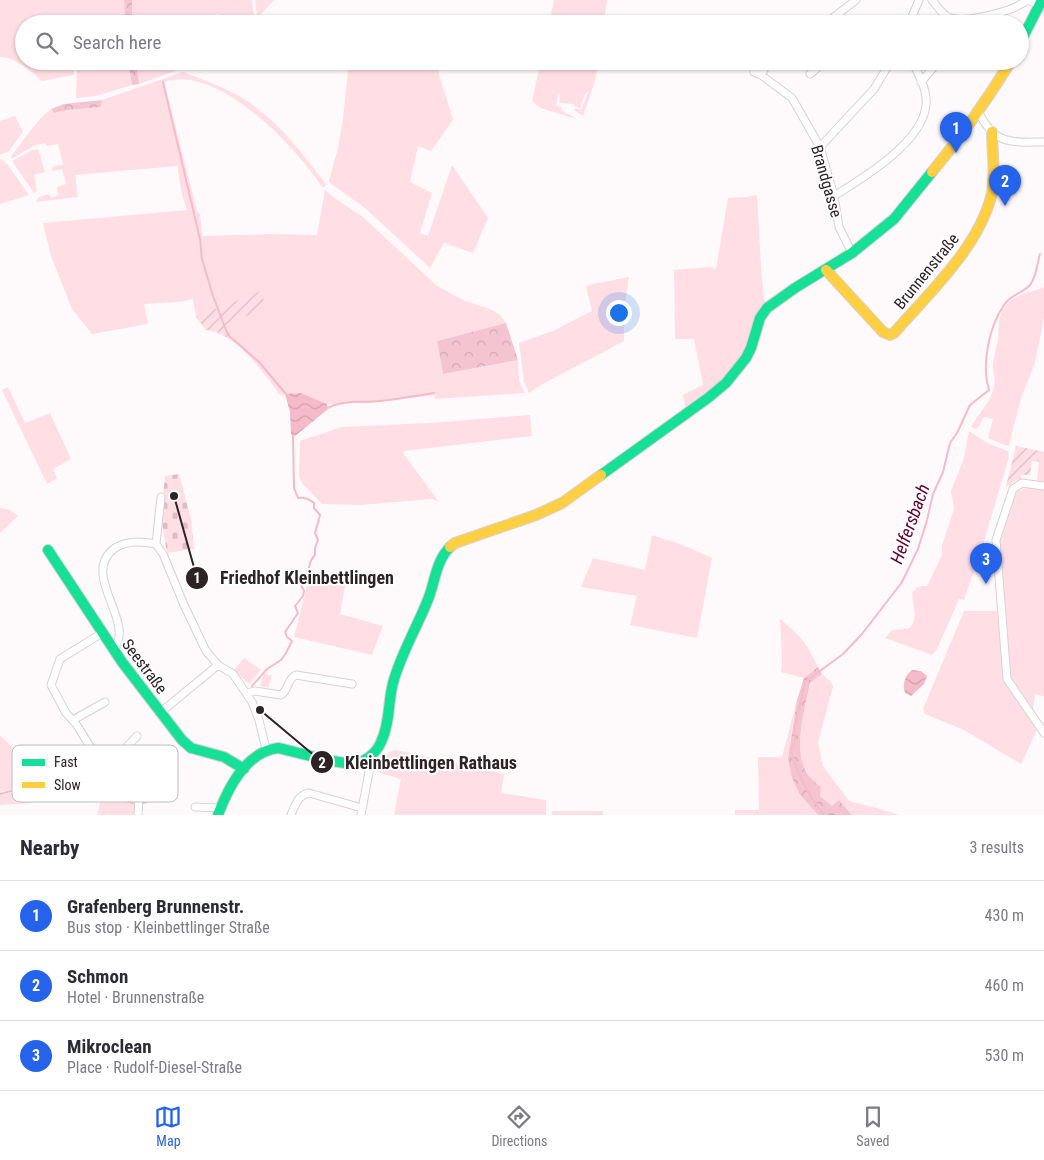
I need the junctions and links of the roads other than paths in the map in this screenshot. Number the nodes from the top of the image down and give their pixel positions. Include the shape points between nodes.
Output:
1 (856, 0) edge
2 (919, 0) edge
3 (932, 0) edge
4 (1040, 2) edge
5 (837, 15) edge
6 (913, 15) edge
7 (944, 15) edge
8 (988, 15) edge
9 (1029, 25) edge
10 (761, 70) edge
11 (815, 70) edge
12 (886, 70) edge
13 (916, 70) edge
14 (931, 70) edge
15 (1005, 70) edge
16 (810, 74) dead end
17 (921, 82) junction
18 (979, 113) junction
19 (992, 132) junction
20 (1044, 142) edge
21 (820, 147) junction
22 (834, 196) junction
23 (852, 253) junction
24 (826, 270) junction
25 (1044, 486) edge
26 (161, 497) dead end
27 (156, 544) junction
28 (48, 550) dead end
29 (118, 635) junction
30 (104, 636) junction
31 (114, 650) junction
32 (218, 665) junction
33 (352, 684) dead end
34 (247, 693) junction
35 (106, 702) dead end
36 (161, 712) junction
37 (73, 720) junction
38 (1044, 733) edge
39 (137, 736) dead end
40 (89, 745) edge
41 (129, 745) edge
42 (266, 749) junction
43 (244, 769) junction
44 (369, 772) dead end
45 (139, 802) edge
46 (195, 807) dead end
47 (362, 811) edge
48 (219, 812) edge
49 (138, 815) edge
50 (291, 815) edge

1 - 5 street
2 - 6 street
3 - 7 street
4 - 8 street via 1028,0 1012,9
4 - 9 street
10 - 21 street, Brandgasse via 758,74 792,98
11 - 16 street
12 - 21 street via 874,89
13 - 17 street
14 - 17 street
15 - 18 street
17 - 22 street via 927,104 917,130 870,174
18 - 19 street
18 - 23 street via 894,219
19 - 20 street via 1020,143
19 - 24 street, Brunnenstraße via 993,192 988,210 956,261 894,333 883,332
21 - 22 street, Brandgasse
22 - 23 street, Brandgasse via 839,226
23 - 24 street
24 - 42 street via 763,313 746,358 708,398 562,503 455,543 447,549 396,673 387,723 378,748 370,757 356,764 278,748
25 - 38 street via 1022,483 1014,489 996,540 1008,679
26 - 27 street
27 - 29 street via 124,543 113,549 105,562 102,572
27 - 32 street via 200,640
28 - 30 street, Seestraße
29 - 30 street
29 - 31 street
30 - 31 street, Seestraße
30 - 37 street via 60,659 52,687 66,714
31 - 36 street, Seestraße
32 - 34 street via 233,674
32 - 36 street
33 - 34 street via 296,675 281,695
34 - 42 street
35 - 37 street
36 - 43 street, Seestraße via 186,745 224,757
37 - 40 street
39 - 41 street
42 - 43 street
43 - 48 street via 231,785
44 - 47 street
45 - 49 street
46 - 48 street
47 - 50 street via 309,793 299,798

